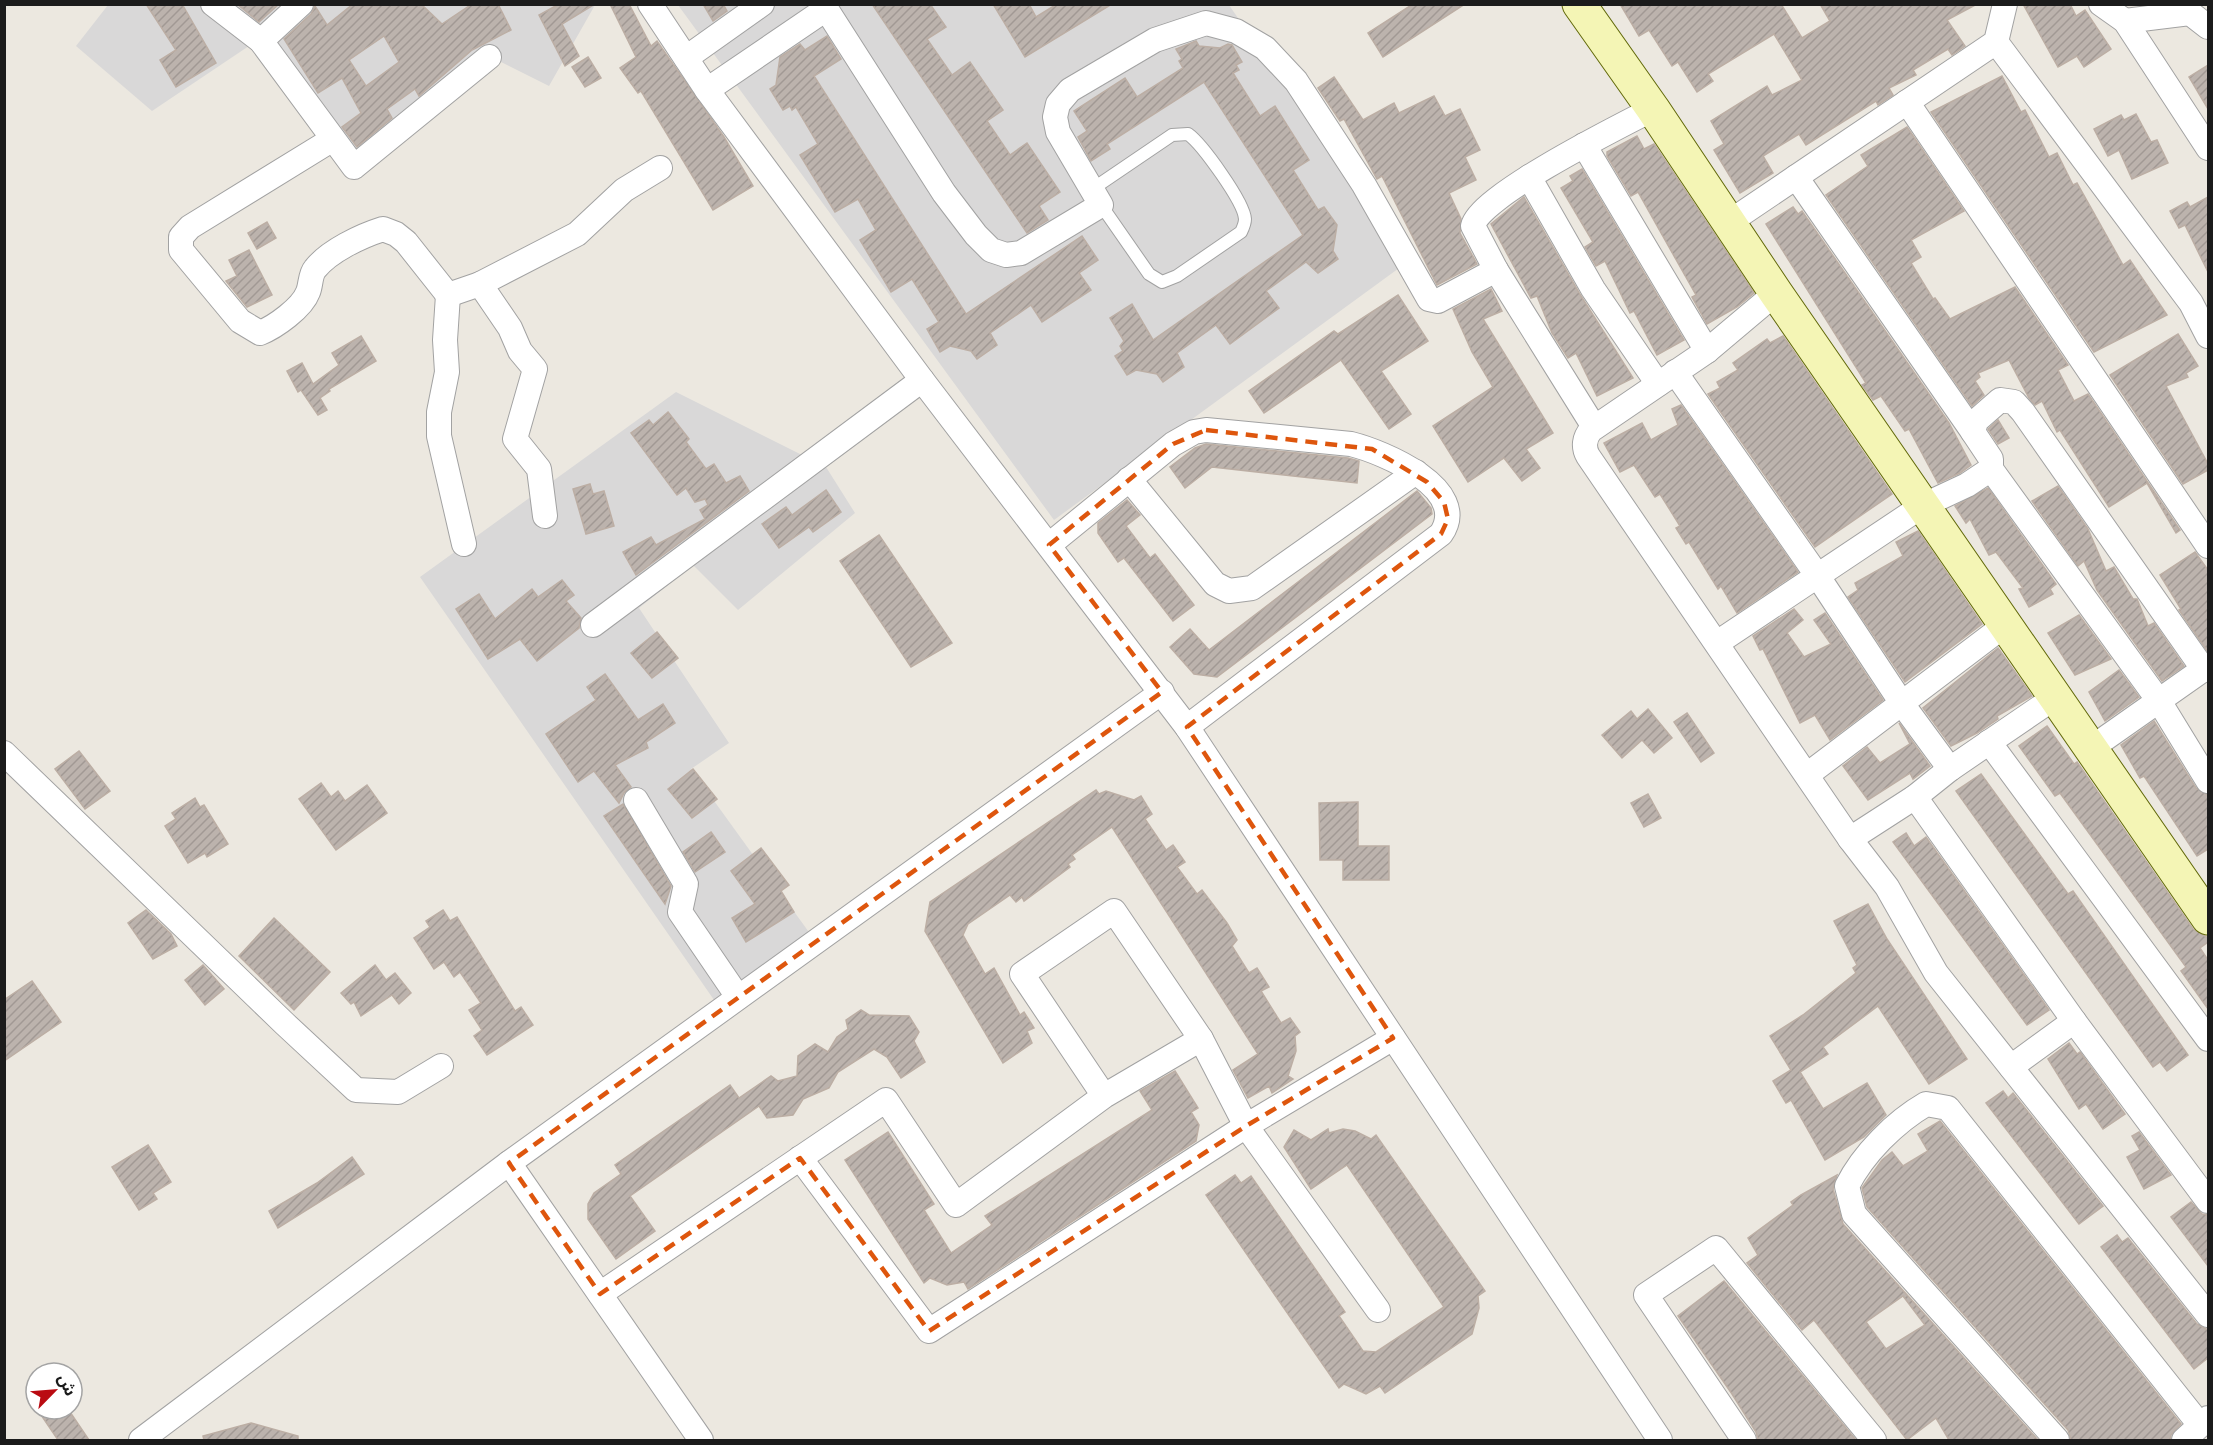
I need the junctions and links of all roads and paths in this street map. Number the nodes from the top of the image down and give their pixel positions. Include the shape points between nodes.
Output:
1 (213, 4) edge
2 (301, 4) edge
3 (650, 4) edge
4 (762, 4) edge
5 (1579, 4) edge
6 (2005, 4) edge
7 (2101, 4) edge
8 (824, 7) edge
9 (1200, 14) edge
10 (2125, 21) junction
11 (2208, 27) edge
12 (261, 41) junction
13 (1995, 42) junction
14 (489, 57) dead end
15 (686, 58) junction
16 (706, 90) junction
17 (1907, 102) junction
18 (1653, 109) junction
19 (333, 139) junction
20 (1584, 146) junction
21 (2208, 148) edge
22 (660, 168) dead end
23 (1530, 177) junction
24 (1796, 177) junction
25 (1096, 198) junction
26 (1731, 221) junction
27 (1496, 270) junction
28 (480, 284) junction
29 (1776, 293) junction
30 (448, 295) junction
31 (2200, 297) edge
32 (2208, 336) edge
33 (1707, 351) junction
34 (1666, 378) junction
35 (922, 380) junction
36 (1594, 427) junction
37 (1973, 432) junction
38 (1991, 468) junction
39 (1416, 472) junction
40 (1129, 479) junction
41 (1922, 506) junction
42 (545, 516) dead end
43 (464, 544) dead end
44 (1049, 545) junction
45 (2208, 546) edge
46 (1817, 574) junction
47 (593, 625) dead end
48 (2005, 625) junction
49 (1717, 643) junction
50 (2206, 668) edge
51 (1162, 692) junction
52 (2054, 698) junction
53 (2159, 701) junction
54 (1903, 705) junction
55 (1187, 727) junction
56 (1989, 742) junction
57 (2090, 749) junction
58 (4, 753) edge
59 (1950, 769) junction
60 (1807, 775) junction
61 (2208, 781) edge
62 (1915, 797) junction
63 (636, 800) dead end
64 (1850, 839) junction
65 (2208, 918) edge
66 (738, 997) junction
67 (2074, 1020) junction
68 (1393, 1038) junction
69 (1201, 1039) junction
70 (2208, 1039) edge
71 (441, 1066) dead end
72 (2011, 1067) junction
73 (1104, 1096) junction
74 (1246, 1126) junction
75 (800, 1158) junction
76 (509, 1163) junction
77 (2208, 1201) edge
78 (600, 1294) junction
79 (1378, 1310) dead end
80 (2208, 1315) edge
81 (2197, 1428) edge
82 (141, 1440) edge
83 (701, 1440) edge
84 (1660, 1440) edge
85 (1744, 1440) edge
86 (1874, 1440) edge
87 (2057, 1440) edge

1 - 12 street
2 - 12 street
3 - 15 street
4 - 15 street
5 - 18 street
6 - 13 street
7 - 10 street
8 - 16 street
8 - 25 street via 944,193 992,250 1006,255 1021,253
9 - 25 street via 1070,90 1058,104 1058,132
9 - 27 street via 1265,48 1296,81 1364,185 1429,299 1438,301
10 - 11 street via 2190,13
10 - 21 street
12 - 19 street
13 - 17 street
13 - 31 street
14 - 19 street via 354,167
15 - 16 street
16 - 35 street
17 - 24 street
17 - 45 street
18 - 20 street
18 - 26 street
19 - 30 street via 184,231 182,250 240,321 260,333 277,326 307,294 314,270 329,257 383,229 406,242
20 - 23 street
20 - 33 street
22 - 28 street via 624,190 577,234
23 - 27 street via 1474,220 1474,231
23 - 34 street via 1593,290
24 - 26 street
24 - 37 street
25 - 25 lane via 1172,135 1188,134 1201,143 1246,220 1241,232 1162,282 1149,274
26 - 29 street
27 - 36 street
28 - 30 street
28 - 42 street via 535,369 515,439 539,469
29 - 33 street
29 - 41 street
30 - 43 street via 447,372 439,436
31 - 32 street
33 - 34 street
34 - 36 street
34 - 46 street
35 - 44 street
35 - 47 street
36 - 49 street via 1586,438 1588,456
37 - 38 street via 1991,459
37 - 50 street via 1976,421 2000,400 2014,402
38 - 41 street via 1967,485
38 - 53 street
39 - 40 street via 1392,457 1351,444 1219,429 1194,432 1183,438
39 - 40 street via 1252,588 1237,592 1215,584
39 - 55 street via 1448,511 1446,528 1441,534
40 - 44 street
41 - 46 street
41 - 48 street
44 - 51 street
46 - 49 street
46 - 54 street
48 - 52 street
48 - 54 street
49 - 60 street
50 - 53 street
51 - 55 street
51 - 66 street
52 - 56 street
52 - 57 street
53 - 57 street
53 - 61 street
54 - 59 street
54 - 60 street
55 - 68 street
56 - 59 street
56 - 70 street
57 - 65 street
58 - 71 street via 356,1090 398,1092
59 - 62 street
60 - 64 street
62 - 64 street
62 - 67 street
63 - 66 street via 686,884 680,912
64 - 72 street via 1887,887 1936,973
66 - 76 street
67 - 72 street
67 - 77 street
68 - 74 street
68 - 84 street
69 - 73 street
69 - 73 street via 1114,911 1022,974
69 - 74 street
72 - 80 street
73 - 75 street via 956,1205 885,1100
74 - 75 street via 929,1331
74 - 79 street
75 - 78 street
76 - 78 street
76 - 82 street
78 - 83 street
81 - 87 street via 1948,1108 1926,1104 1906,1115 1855,1170 1847,1186 1854,1214
85 - 86 street via 1646,1295 1716,1248

